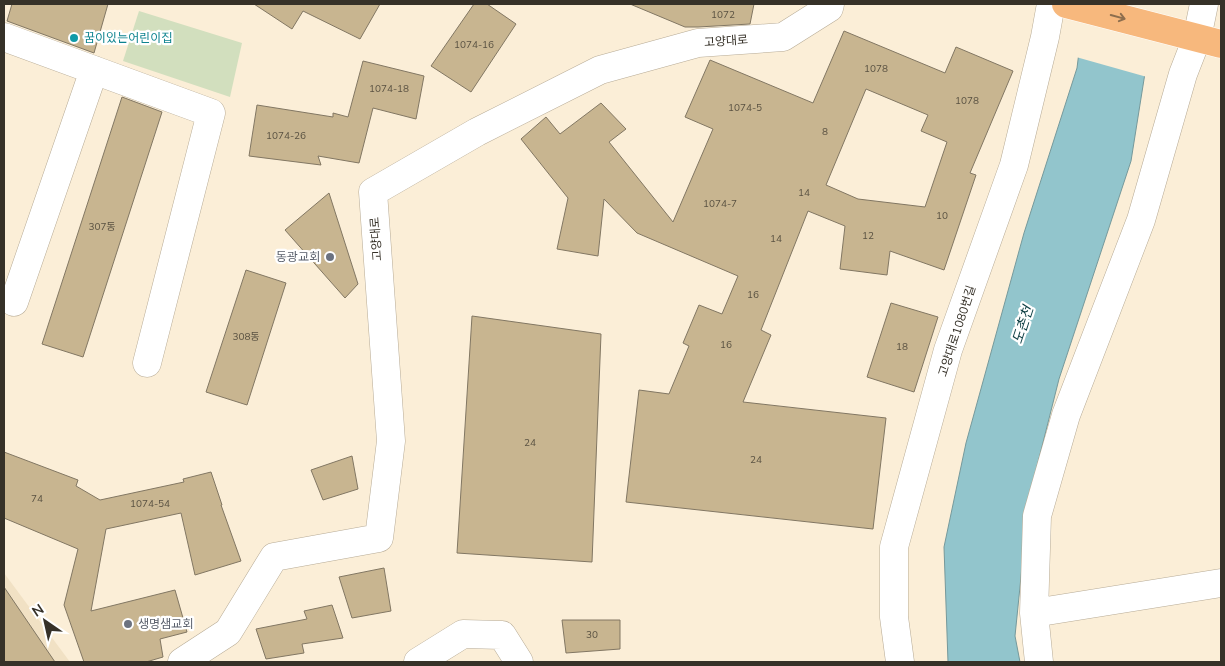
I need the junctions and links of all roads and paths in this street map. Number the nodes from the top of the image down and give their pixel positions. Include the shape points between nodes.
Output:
1 (830, 4) edge
2 (1063, 4) edge
3 (1204, 4) edge
4 (4, 37) edge
5 (1209, 41) edge
6 (94, 70) junction
7 (14, 302) dead end
8 (147, 363) dead end
9 (1221, 583) edge
10 (1034, 613) junction
11 (182, 662) edge
12 (418, 662) edge
13 (519, 662) edge
14 (900, 662) edge
15 (1039, 662) edge

1 - 11 street, 고양대로 via 829,8 783,37 698,43 600,70 477,132 373,192 392,441 379,538 274,557 228,632
2 -> 5 main road
2 - 14 street, 고양대로1080번길 via 1045,37 1014,165 948,350 894,547 894,617
3 - 5 street
4 - 6 street
5 - 10 street via 1183,74 1141,220 1066,415 1037,516
6 - 7 street
6 - 8 street via 211,113
9 - 10 street
10 - 15 street
12 - 13 street via 463,634 502,635

